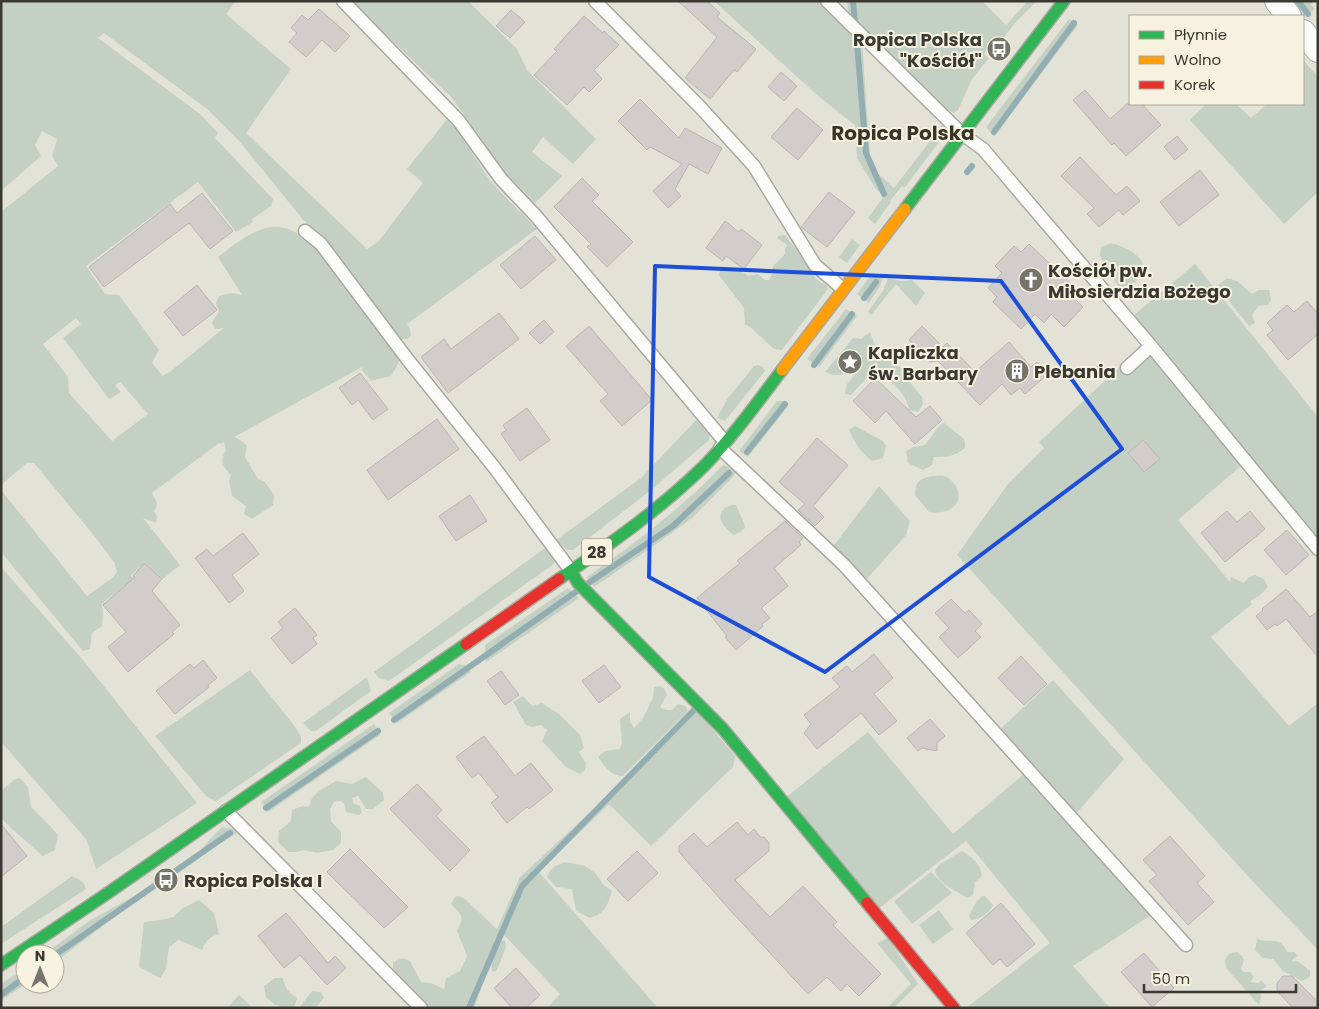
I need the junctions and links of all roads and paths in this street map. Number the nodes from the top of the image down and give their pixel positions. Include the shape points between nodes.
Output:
1 (343, 1) edge
2 (595, 1) edge
3 (827, 1) edge
4 (1064, 1) edge
5 (1277, 1) edge
6 (1288, 15) edge
7 (1304, 33) edge
8 (1318, 50) edge
9 (962, 134) junction
10 (305, 230) dead end
11 (843, 289) junction
12 (1150, 346) junction
13 (1127, 368) dead end
14 (722, 445) junction
15 (1318, 549) edge
16 (571, 570) junction
17 (226, 811) junction
18 (1186, 945) dead end
19 (1, 965) edge
20 (421, 1008) edge
21 (954, 1008) edge

1 - 14 lane via 459,121 501,179 536,216
2 - 11 lane via 754,166 815,265
3 - 9 lane
4 - 9 main road, 28
5 - 6 street
7 - 8 street
9 - 11 main road, 28
9 - 12 lane via 983,149
10 - 16 lane via 321,244
11 - 14 main road, 28
12 - 13 lane
12 - 15 lane
14 - 16 main road, 28 via 696,474
14 - 18 lane via 844,565
16 - 17 main road, 28
16 - 21 main road via 578,583 723,729
17 - 19 main road, 28
17 - 20 lane

